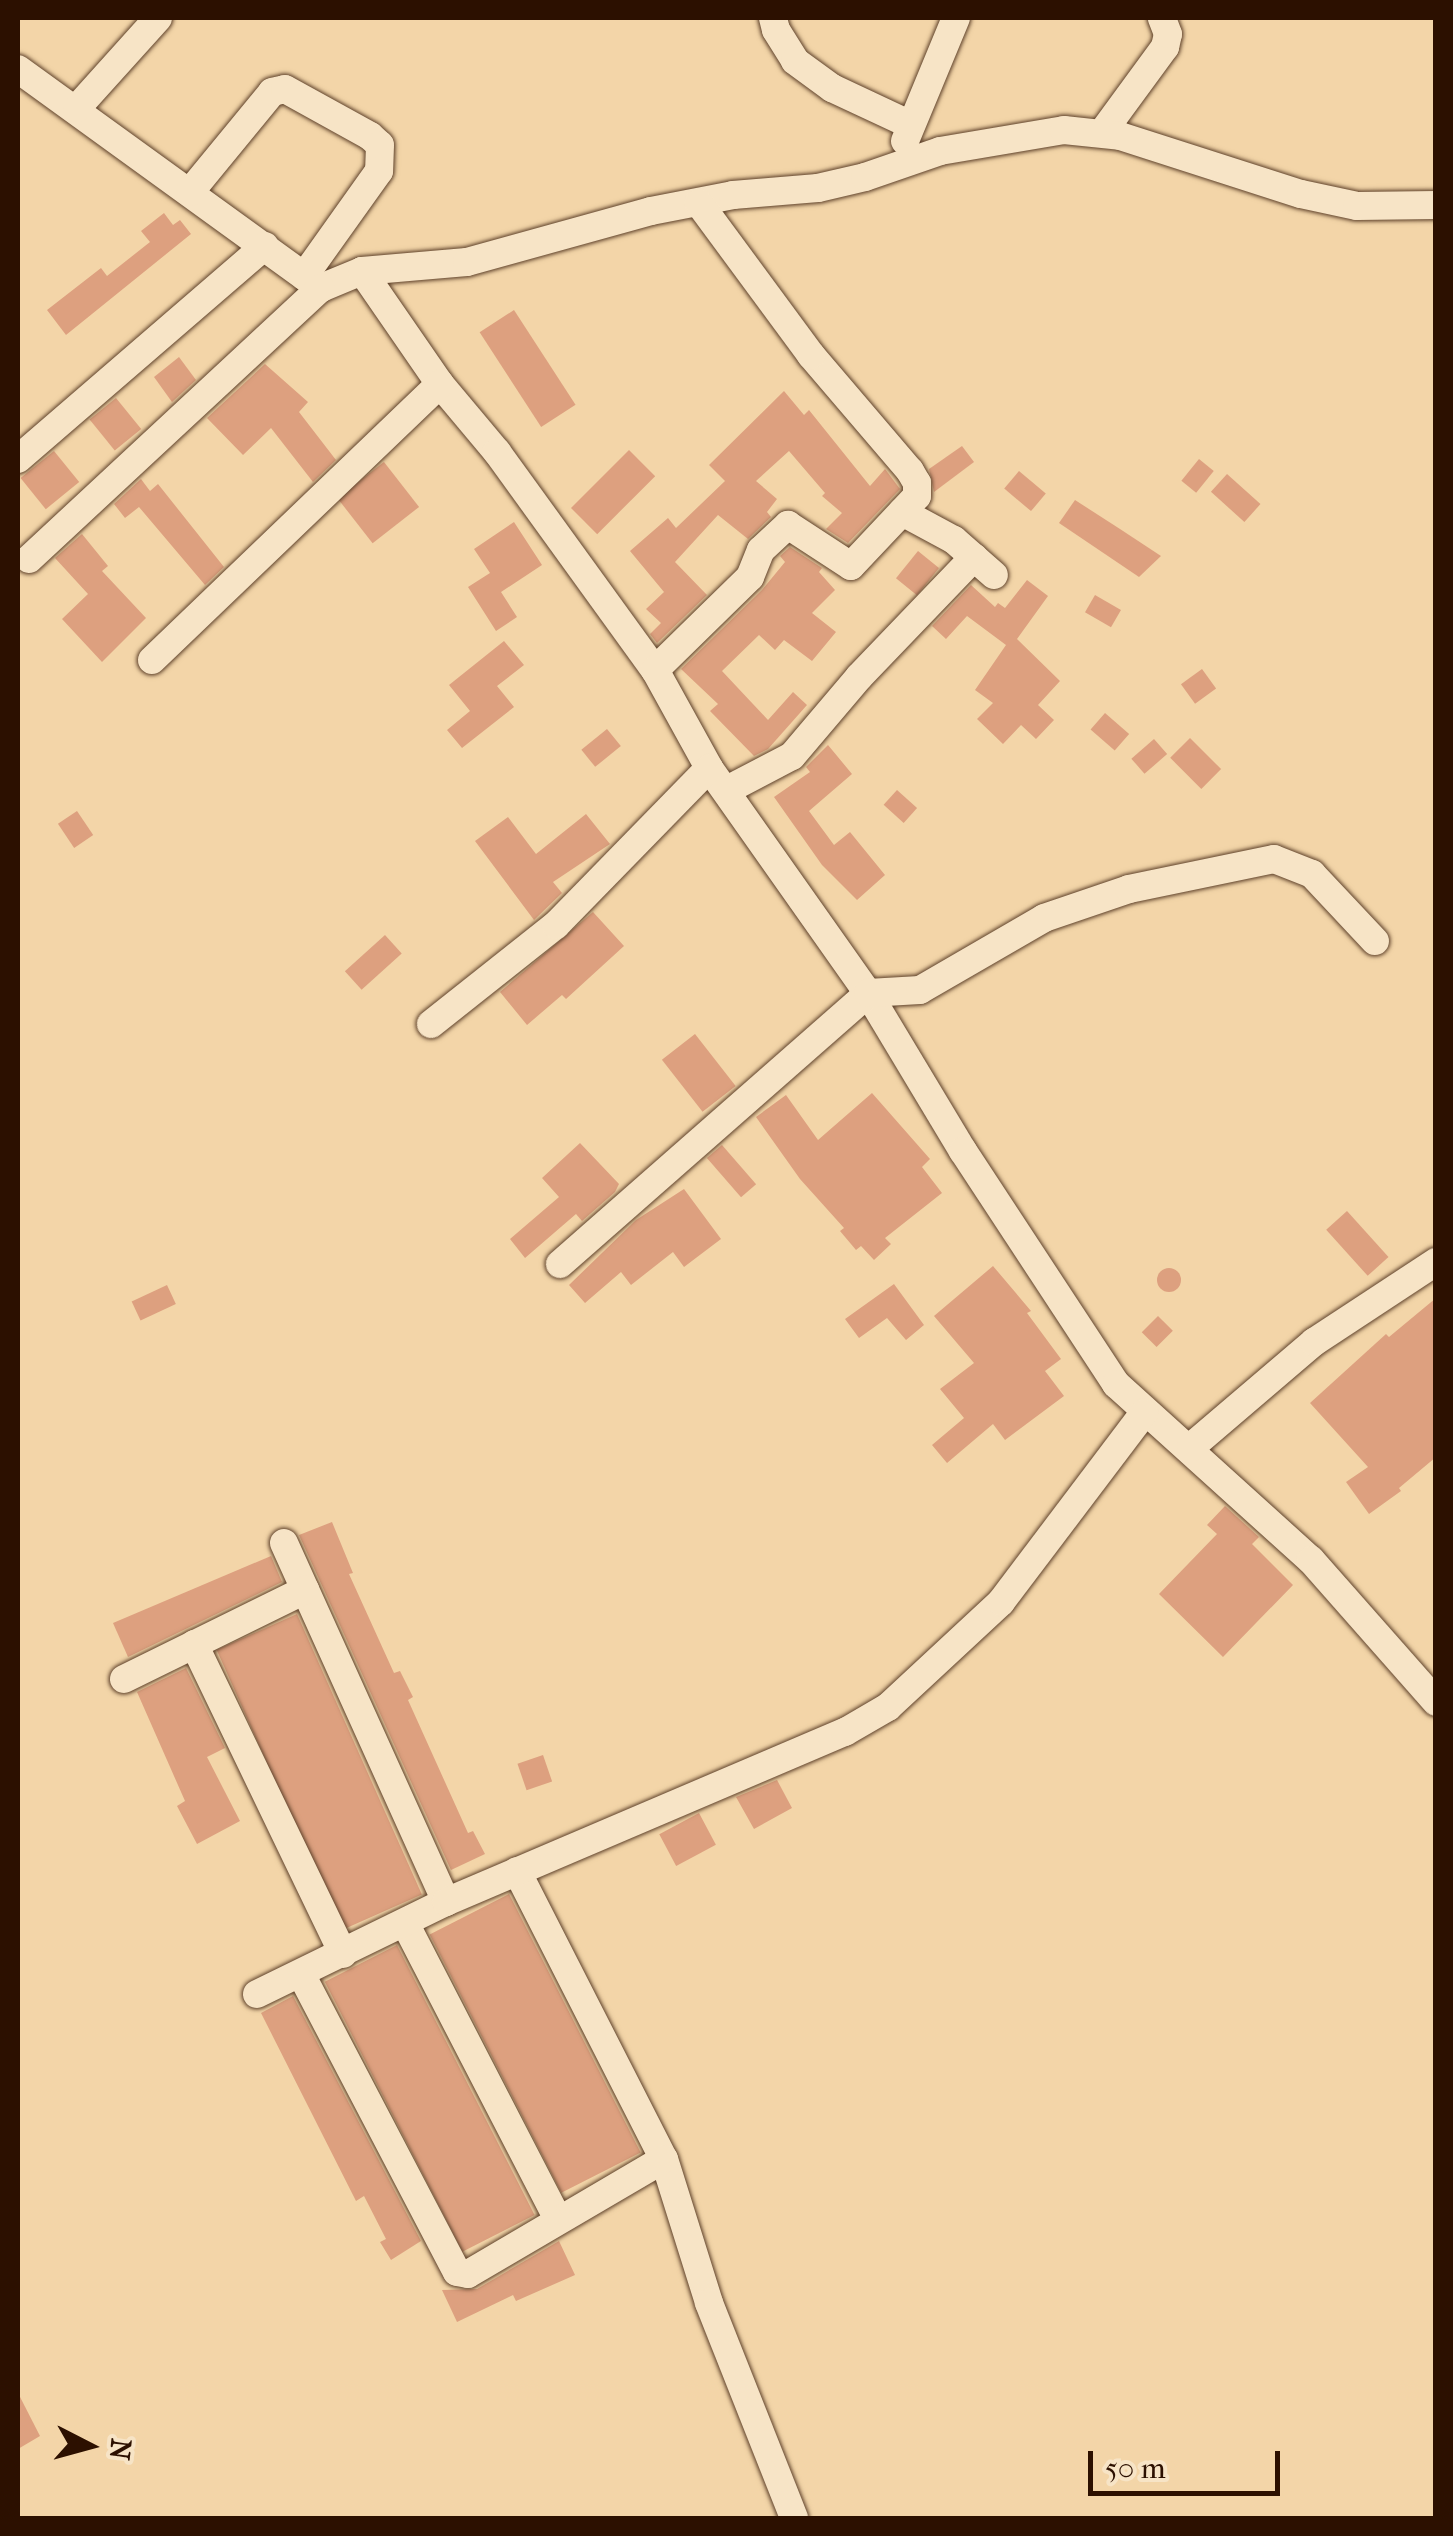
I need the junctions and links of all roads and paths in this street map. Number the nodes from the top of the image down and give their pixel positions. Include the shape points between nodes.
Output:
1 (158, 18) edge
2 (774, 18) edge
3 (956, 18) edge
4 (1162, 18) edge
5 (18, 69) edge
6 (77, 108) junction
7 (912, 126) junction
8 (1102, 132) junction
9 (893, 168) junction
10 (190, 192) junction
11 (699, 203) junction
12 (1436, 205) edge
13 (264, 246) junction
14 (362, 271) junction
15 (313, 282) junction
16 (440, 384) junction
17 (18, 459) edge
18 (902, 512) junction
19 (30, 558) dead end
20 (152, 660) dead end
21 (655, 670) junction
22 (718, 779) junction
23 (1376, 941) dead end
24 (868, 993) junction
25 (431, 1024) dead end
26 (1436, 1262) edge
27 (560, 1264) dead end
28 (1144, 1413) junction
29 (1191, 1447) junction
30 (284, 1543) dead end
31 (305, 1590) junction
32 (194, 1644) junction
33 (124, 1679) dead end
34 (1436, 1702) edge
35 (517, 1872) junction
36 (446, 1902) junction
37 (404, 1924) junction
38 (343, 1954) junction
39 (301, 1974) junction
40 (257, 1994) dead end
41 (664, 2159) junction
42 (558, 2220) junction
43 (794, 2518) edge

1 - 6 street
2 - 7 street via 794,60 832,88
3 - 7 street
4 - 8 street via 1165,48
5 - 6 street
6 - 10 street
7 - 9 street
8 - 9 street via 1064,130 940,150
8 - 12 street via 1301,194 1357,206
9 - 11 street via 818,188
10 - 13 street
10 - 15 street via 272,92 285,90 370,136 380,145 379,171
11 - 14 street via 466,262
11 - 18 street via 811,355 910,470 917,496
13 - 15 street
13 - 17 street
14 - 15 street
14 - 16 street
15 - 19 street
16 - 20 street
16 - 21 street
18 - 21 street via 851,566 788,525 760,550 750,577
18 - 22 street via 954,540 984,566 858,677 792,756
21 - 22 street
22 - 24 street
22 - 25 street via 556,925
23 - 24 street via 1312,874 1274,859 1249,861 1129,888 1044,918 920,990
24 - 27 street
24 - 28 street via 1085,1342
26 - 29 street via 1314,1342
28 - 29 street
28 - 35 street via 1001,1602 888,1706 845,1732
29 - 34 street via 1311,1560
30 - 31 street
31 - 32 street
31 - 36 street
32 - 33 street
32 - 38 street
35 - 36 street
35 - 41 street
36 - 37 street
37 - 38 street
37 - 42 street
38 - 39 street
39 - 40 street
39 - 42 street via 457,2272 468,2274
41 - 42 street
41 - 43 street via 709,2303

